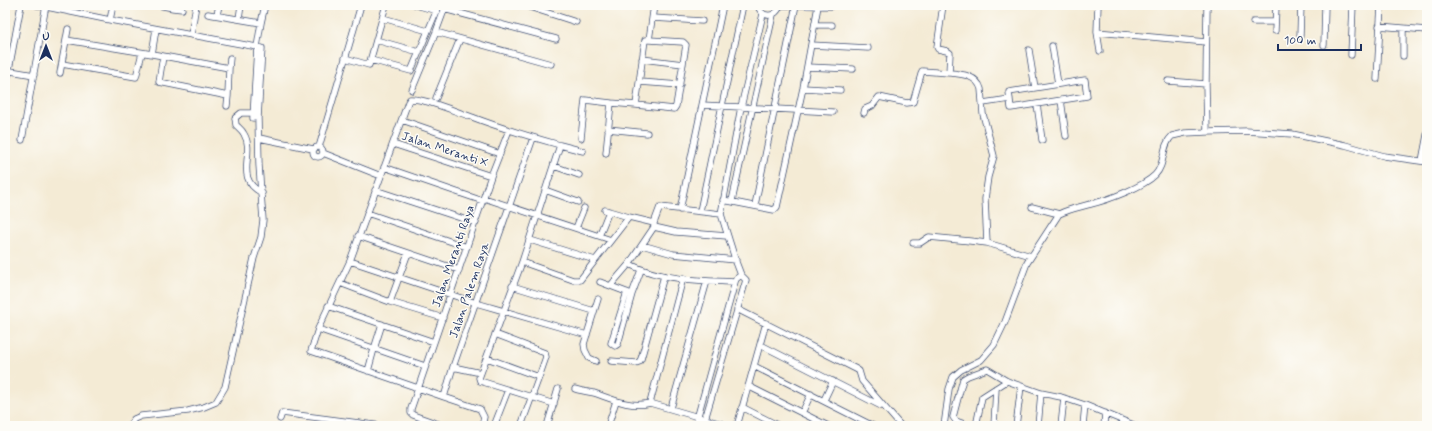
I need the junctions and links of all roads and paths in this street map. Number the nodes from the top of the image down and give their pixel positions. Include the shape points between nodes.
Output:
1 (21, 5) edge
2 (37, 5) edge
3 (113, 5) edge
4 (158, 5) edge
5 (196, 5) edge
6 (219, 5) edge
7 (241, 5) edge
8 (266, 5) edge
9 (361, 5) edge
10 (386, 5) edge
11 (416, 5) edge
12 (523, 5) edge
13 (654, 5) edge
14 (723, 5) edge
15 (743, 5) edge
16 (758, 5) edge
17 (780, 5) edge
18 (796, 5) edge
19 (800, 5) edge
20 (943, 5) edge
21 (1098, 5) edge
22 (1207, 5) edge
23 (1276, 5) edge
24 (1301, 5) edge
25 (1325, 5) edge
26 (1353, 5) edge
27 (1381, 5) edge
28 (46, 6) edge
29 (173, 6) edge
30 (443, 6) edge
31 (818, 6) junction
32 (832, 6) edge
33 (182, 9) dead end
34 (437, 11) junction
35 (208, 14) dead end
36 (763, 14) junction
37 (774, 15) junction
38 (217, 16) junction
39 (383, 18) junction
40 (653, 18) junction
41 (238, 19) junction
42 (110, 20) junction
43 (702, 21) dead end
44 (576, 22) dead end
45 (1253, 22) dead end
46 (1275, 22) junction
47 (261, 23) junction
48 (815, 25) junction
49 (832, 25) dead end
50 (1379, 26) junction
51 (156, 28) junction
52 (1404, 28) junction
53 (68, 29) dead end
54 (1427, 30) edge
55 (428, 31) junction
56 (1275, 31) dead end
57 (436, 32) junction
58 (1097, 32) junction
59 (191, 35) junction
60 (1300, 36) dead end
61 (460, 39) junction
62 (556, 39) dead end
63 (66, 40) junction
64 (376, 40) junction
65 (649, 40) junction
66 (1206, 42) junction
67 (811, 45) junction
68 (1324, 45) dead end
69 (1052, 46) dead end
70 (256, 47) junction
71 (868, 48) dead end
72 (1029, 50) dead end
73 (1100, 51) dead end
74 (419, 52) junction
75 (142, 53) junction
76 (152, 54) junction
77 (1351, 55) dead end
78 (163, 56) junction
79 (1403, 56) dead end
80 (230, 58) dead end
81 (344, 58) junction
82 (642, 59) junction
83 (371, 60) junction
84 (62, 64) junction
85 (551, 64) dead end
86 (684, 64) junction
87 (807, 67) junction
88 (229, 68) junction
89 (7, 70) edge
90 (853, 70) dead end
91 (60, 73) dead end
92 (949, 73) junction
93 (34, 75) junction
94 (1377, 78) dead end
95 (1168, 81) dead end
96 (640, 82) junction
97 (1058, 84) junction
98 (1206, 84) junction
99 (680, 85) junction
100 (803, 88) junction
101 (1034, 88) junction
102 (412, 90) dead end
103 (840, 90) dead end
104 (5, 91) edge
105 (254, 92) junction
106 (228, 96) junction
107 (259, 96) junction
108 (436, 98) dead end
109 (1010, 99) junction
110 (1061, 100) junction
111 (611, 103) junction
112 (983, 103) junction
113 (1037, 104) junction
114 (636, 105) junction
115 (702, 105) junction
116 (722, 105) junction
117 (227, 106) dead end
118 (742, 107) junction
119 (752, 108) junction
120 (775, 108) junction
121 (797, 110) junction
122 (833, 112) dead end
123 (864, 113) dead end
124 (402, 120) junction
125 (608, 129) junction
126 (509, 130) junction
127 (1207, 132) junction
128 (647, 133) dead end
129 (1427, 135) edge
130 (1066, 136) dead end
131 (259, 138) junction
132 (533, 138) junction
133 (581, 138) dead end
134 (22, 140) dead end
135 (1042, 140) dead end
136 (393, 144) junction
137 (560, 145) junction
138 (319, 147) junction
139 (313, 150) junction
140 (583, 151) dead end
141 (323, 153) junction
142 (606, 153) dead end
143 (500, 154) junction
144 (1424, 162) edge
145 (554, 166) junction
146 (384, 167) junction
147 (579, 175) dead end
148 (381, 176) junction
149 (491, 176) junction
150 (375, 190) junction
151 (546, 190) junction
152 (262, 193) junction
153 (484, 199) junction
154 (723, 200) junction
155 (732, 201) junction
156 (578, 202) dead end
157 (755, 205) junction
158 (510, 206) junction
159 (1032, 207) dead end
160 (584, 208) dead end
161 (680, 210) junction
162 (700, 211) junction
163 (367, 213) junction
164 (721, 214) junction
165 (1059, 214) junction
166 (537, 215) junction
167 (628, 217) junction
168 (476, 223) junction
169 (654, 225) junction
170 (576, 228) junction
171 (358, 236) junction
172 (599, 236) junction
173 (727, 236) junction
174 (530, 240) junction
175 (611, 240) junction
176 (913, 243) dead end
177 (987, 243) junction
178 (642, 245) junction
179 (467, 247) junction
180 (408, 253) junction
181 (1031, 256) junction
182 (595, 260) junction
183 (736, 260) junction
184 (350, 261) junction
185 (522, 262) junction
186 (629, 264) junction
187 (459, 270) junction
188 (641, 270) junction
189 (741, 274) junction
190 (664, 276) junction
191 (400, 277) junction
192 (683, 278) junction
193 (707, 280) junction
194 (600, 282) dead end
195 (735, 282) junction
196 (340, 284) junction
197 (611, 285) junction
198 (512, 286) junction
199 (629, 293) junction
200 (452, 294) junction
201 (598, 299) dead end
202 (390, 302) junction
203 (476, 303) junction
204 (328, 306) junction
205 (737, 309) junction
206 (503, 311) junction
207 (594, 311) junction
208 (443, 318) junction
209 (382, 324) junction
210 (766, 324) junction
211 (318, 329) junction
212 (495, 334) junction
213 (587, 335) junction
214 (434, 342) junction
215 (761, 345) junction
216 (374, 349) junction
217 (487, 358) junction
218 (596, 361) dead end
219 (611, 361) dead end
220 (973, 364) junction
221 (425, 366) junction
222 (754, 366) junction
223 (453, 367) junction
224 (368, 371) junction
225 (481, 374) junction
226 (968, 376) junction
227 (539, 377) junction
228 (833, 381) junction
229 (1007, 381) junction
230 (748, 386) junction
231 (1021, 386) junction
232 (418, 388) junction
233 (996, 388) junction
234 (558, 389) dead end
235 (575, 389) dead end
236 (508, 390) junction
237 (1042, 393) junction
238 (811, 394) junction
239 (444, 397) junction
240 (531, 397) junction
241 (1064, 398) junction
242 (824, 400) junction
243 (616, 401) junction
244 (650, 403) junction
245 (554, 404) junction
246 (1085, 405) junction
247 (742, 407) junction
248 (671, 408) junction
249 (885, 408) junction
250 (802, 413) junction
251 (1105, 413) junction
252 (698, 416) junction
253 (280, 419) dead end
254 (705, 419) junction
255 (335, 423) edge
256 (428, 423) edge
257 (1125, 424) edge
258 (129, 426) edge
259 (382, 426) edge
260 (444, 426) edge
261 (484, 426) edge
262 (494, 426) edge
263 (521, 426) edge
264 (547, 426) edge
265 (582, 426) edge
266 (586, 426) edge
267 (608, 426) edge
268 (695, 426) edge
269 (703, 426) edge
270 (729, 426) edge
271 (737, 426) edge
272 (779, 426) edge
273 (828, 426) edge
274 (874, 426) edge
275 (901, 426) edge
276 (944, 426) edge
277 (970, 426) edge
278 (976, 426) edge
279 (994, 426) edge
280 (1016, 426) edge
281 (1038, 426) edge
282 (1061, 426) edge
283 (1083, 426) edge
284 (1104, 426) edge
285 (1136, 426) edge

1 - 89 street
2 - 28 street
3 - 42 street
4 - 29 street
5 - 59 street
6 - 38 street
7 - 41 street
8 - 47 street
9 - 81 street
10 - 39 street
11 - 34 street
12 - 44 street
13 - 40 street
14 - 115 street
15 - 116 street
16 - 36 street
17 - 18 street
17 - 37 street
18 - 19 street
18 - 120 street
19 - 31 street
20 - 92 street via 936,47 950,53
21 - 58 street
22 - 66 street
23 - 46 street
24 - 60 street
25 - 68 street
26 - 77 street
27 - 50 street
28 - 42 street
28 - 93 street
29 - 33 street
30 - 34 street
30 - 57 street
30 - 62 street
31 - 32 street
31 - 48 street
34 - 55 street
35 - 38 street
36 - 37 street
36 - 118 street
37 - 119 street
38 - 41 street
39 - 55 street
39 - 64 street
40 - 43 street
40 - 65 street
41 - 47 street
42 - 51 street
45 - 46 street
46 - 56 street
47 - 70 street
48 - 49 street
48 - 67 street
50 - 52 street
50 - 94 street
51 - 59 street
51 - 76 street
52 - 54 street
52 - 79 street
53 - 63 street
55 - 74 street
57 - 61 street
57 - 102 street
58 - 66 street
58 - 73 street
59 - 70 street
61 - 85 street
61 - 108 street
63 - 75 street
63 - 84 street
64 - 74 street
64 - 83 street
65 - 82 street via 645,40
65 - 86 street via 685,43
66 - 98 street
67 - 71 street
67 - 87 street
69 - 97 street
70 - 105 street
70 - 107 street via 262,48
72 - 101 street
74 - 83 street via 411,71
75 - 76 street
75 - 84 street via 136,77
76 - 78 street
78 - 88 street
78 - 106 street via 159,82
80 - 88 street
81 - 83 street via 369,65
81 - 138 street via 338,87
82 - 86 street
82 - 96 street
84 - 91 street
86 - 99 street
87 - 90 street
87 - 100 street
88 - 106 street
89 - 93 street
89 - 104 street
92 - 112 street via 968,75 976,80 980,86
92 - 123 street via 922,71 913,102 879,97 872,106 865,109
93 - 134 street
95 - 98 street
96 - 99 street
96 - 114 street
97 - 101 street
97 - 110 street via 1084,80 1087,96
98 - 127 street
99 - 114 street via 674,109
100 - 103 street
100 - 121 street
101 - 109 street via 1009,92
105 - 107 street
105 - 152 street via 253,116 241,113 235,118 236,125 245,135 248,180 252,187
106 - 117 street
107 - 131 street
109 - 112 street
109 - 113 street via 1011,108
110 - 113 street
110 - 130 street
111 - 114 street
111 - 125 street
111 - 133 street via 585,100
112 - 177 street via 986,128 994,149 985,199
113 - 135 street
115 - 116 street
115 - 161 street
116 - 118 street
116 - 162 street
118 - 119 street
118 - 154 street
119 - 120 street
119 - 155 street
120 - 121 street
120 - 157 street
121 - 122 street
121 - 157 street via 777,207 774,210
124 - 126 street via 410,99 416,99
124 - 136 street
124 - 143 street
125 - 128 street
125 - 142 street
126 - 132 street
126 - 143 street, Jalan Meranti Raya
127 - 144 street via 1292,134 1384,156
127 - 165 street via 1172,136 1167,142 1158,172 1140,185
129 - 144 street
131 - 139 street
131 - 152 street
132 - 137 street
132 - 158 street, Jalan Palem Raya
136 - 146 street
136 - 149 street, Jalan Meranti X
137 - 140 street
137 - 145 street
138 - 139 street
138 - 141 street
139 - 141 street via 312,153 316,157
141 - 148 street
143 - 149 street, Jalan Meranti Raya
145 - 147 street
145 - 151 street
146 - 148 street
146 - 153 street
148 - 150 street
149 - 153 street, Jalan Meranti Raya
150 - 163 street
150 - 168 street
151 - 156 street
151 - 166 street
152 - 258 street via 261,237 221,395 216,402 204,407 137,417
153 - 158 street
153 - 168 street, Jalan Meranti Raya
154 - 155 street
154 - 164 street
155 - 157 street
158 - 166 street
158 - 203 street, Jalan Palem Raya
159 - 165 street
160 - 170 street
161 - 162 street
161 - 169 street via 660,207
162 - 164 street
163 - 171 street
163 - 179 street
164 - 173 street
165 - 181 street
166 - 170 street
166 - 174 street
167 - 169 street
167 - 172 street via 607,210
167 - 175 street
168 - 179 street, Jalan Meranti Raya
169 - 173 street via 676,232
169 - 178 street
170 - 172 street
171 - 180 street
171 - 184 street
172 - 175 street
173 - 183 street
174 - 182 street
174 - 185 street
175 - 182 street
176 - 177 street via 929,237
177 - 181 street
178 - 183 street via 673,254
178 - 186 street
179 - 187 street, Jalan Meranti Raya
180 - 187 street
180 - 191 street
181 - 220 street via 994,345 985,356
182 - 185 street via 582,278 577,280
183 - 189 street
184 - 191 street
184 - 196 street
185 - 198 street
186 - 188 street
186 - 197 street
187 - 200 street, Jalan Meranti Raya
188 - 190 street
188 - 199 street
189 - 195 street
189 - 205 street via 746,280
190 - 192 street
190 - 219 street via 641,359 636,363
191 - 200 street
191 - 202 street
192 - 193 street
192 - 244 street
193 - 195 street
193 - 248 street
194 - 197 street
195 - 252 street
196 - 202 street
196 - 204 street
197 - 199 street
198 - 206 street
198 - 207 street
199 - 199 street via 618,344 612,345 611,343
200 - 203 street
200 - 208 street, Jalan Meranti Raya
201 - 207 street
202 - 208 street
203 - 206 street
203 - 223 street, Jalan Palem Raya
204 - 209 street
204 - 211 street
205 - 210 street
205 - 254 street
206 - 212 street
206 - 213 street
207 - 213 street
208 - 214 street, Jalan Meranti Raya
209 - 214 street
209 - 216 street
210 - 215 street
210 - 249 street via 859,371 862,381
211 - 216 street
211 - 224 street via 311,352
212 - 217 street
212 - 227 street via 545,353
213 - 218 street via 585,350 589,358
214 - 221 street, Jalan Meranti Raya
215 - 222 street
215 - 228 street
216 - 221 street
216 - 224 street
217 - 225 street
217 - 227 street
220 - 226 street
220 - 276 street via 958,372 951,380
221 - 232 street, Jalan Meranti Raya
222 - 230 street
222 - 238 street
223 - 225 street
223 - 239 street, Jalan Palem Raya
224 - 232 street
225 - 236 street via 480,381
226 - 229 street via 987,369
226 - 277 street via 962,382 954,417 956,421
227 - 240 street
228 - 242 street
228 - 249 street
229 - 231 street
229 - 233 street
230 - 247 street
230 - 250 street
231 - 237 street
231 - 280 street
232 - 239 street
232 - 256 street, Jalan Meranti Raya via 411,413
233 - 278 street via 982,397
233 - 279 street
234 - 245 street
235 - 243 street
236 - 240 street
236 - 262 street
237 - 241 street
237 - 281 street
238 - 242 street
238 - 250 street
239 - 261 street via 480,409 484,417
240 - 245 street
240 - 263 street
241 - 246 street
241 - 282 street
242 - 274 street
243 - 244 street via 635,405
243 - 267 street
244 - 248 street
245 - 264 street
246 - 251 street
246 - 283 street
247 - 271 street
247 - 272 street
248 - 252 street
249 - 275 street
250 - 273 street
251 - 257 street
251 - 284 street
252 - 254 street
252 - 268 street
253 - 255 street via 282,413
254 - 269 street
254 - 270 street
255 - 259 street
256 - 260 street
257 - 285 street
265 - 266 street

